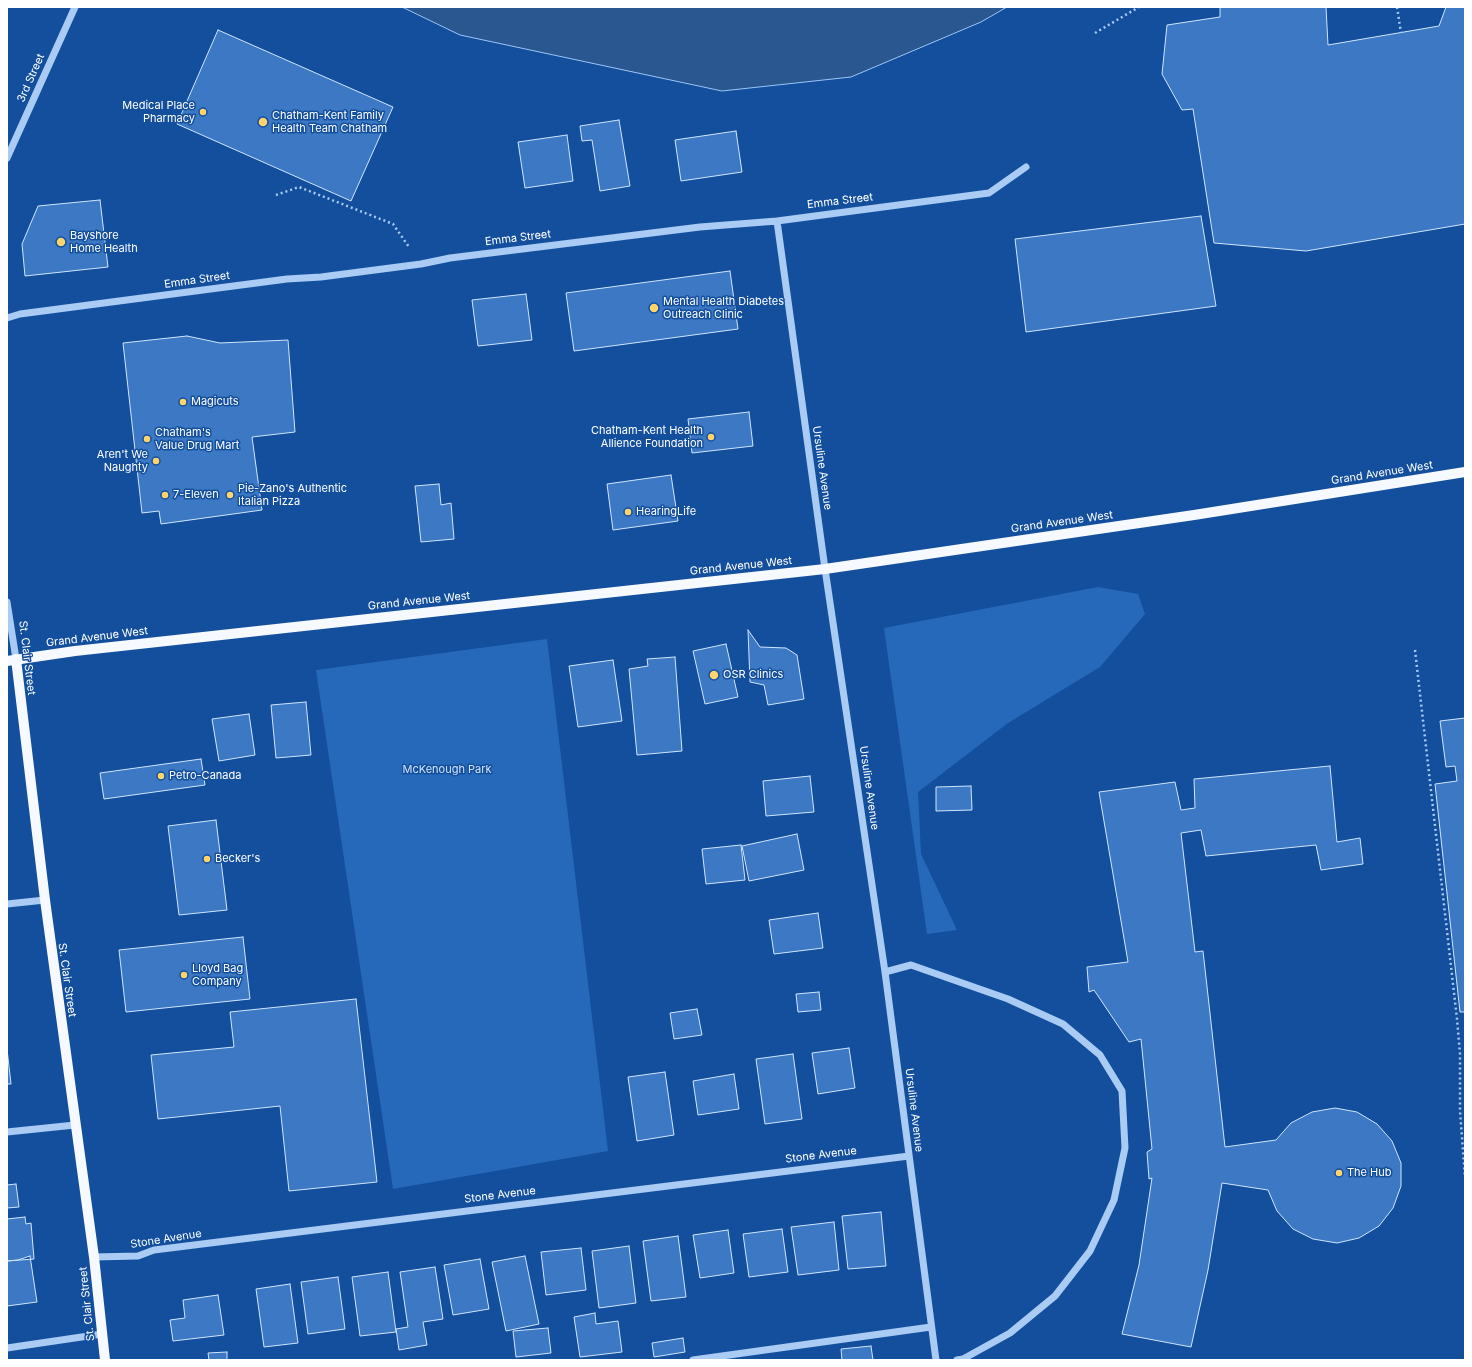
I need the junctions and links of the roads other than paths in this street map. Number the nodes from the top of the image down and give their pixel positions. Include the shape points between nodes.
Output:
1 (74, 7) edge
2 (7, 158) edge
3 (1026, 167) dead end
4 (777, 221) junction
5 (7, 318) edge
6 (1465, 472) edge
7 (825, 569) junction
8 (7, 602) edge
9 (12, 660) edge
10 (45, 900) junction
11 (7, 904) edge
12 (885, 972) junction
13 (75, 1125) junction
14 (7, 1132) edge
15 (909, 1156) junction
16 (94, 1257) junction
17 (931, 1328) junction
18 (102, 1334) junction
19 (7, 1348) edge
20 (105, 1360) edge
21 (693, 1360) edge
22 (936, 1360) edge
23 (957, 1360) edge

1 - 2 street, 3rd Street
3 - 4 street, Emma Street via 989,193
4 - 5 street, Emma Street via 692,228 450,258 421,264 20,314
4 - 7 street, Ursuline Avenue
6 - 7 main road, Grand Avenue West
7 - 9 main road, Grand Avenue West
7 - 12 street, Ursuline Avenue
8 - 9 street, St. Clair Street
9 - 10 main road, St. Clair Street
10 - 11 street
10 - 13 main road, St. Clair Street
12 - 15 street, Ursuline Avenue
12 - 23 street via 911,965 1008,999 1063,1024 1100,1055 1122,1091 1124,1156 1114,1200 1090,1252 1055,1296 1010,1333
13 - 14 street
13 - 16 main road, St. Clair Street
15 - 16 street, Stone Avenue via 154,1250 138,1256
15 - 17 street, Ursuline Avenue
16 - 18 main road, St. Clair Street
17 - 21 street
17 - 22 street, Ursuline Avenue
18 - 19 street
18 - 20 main road, St. Clair Street

